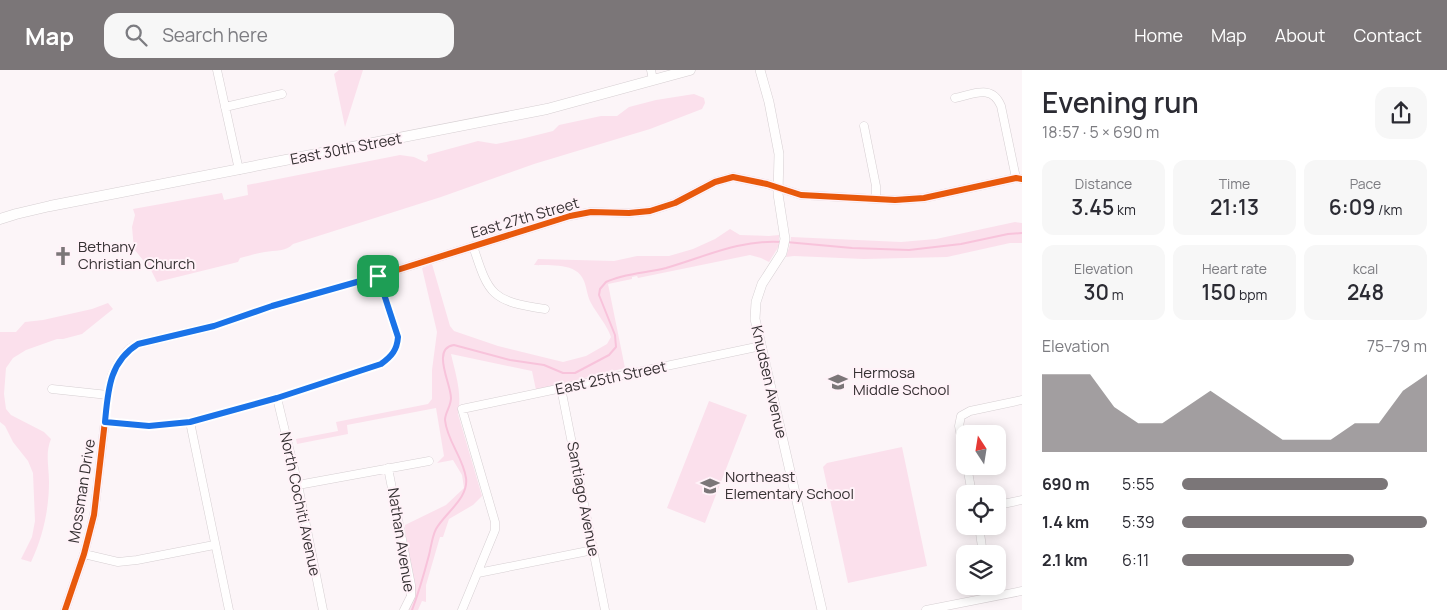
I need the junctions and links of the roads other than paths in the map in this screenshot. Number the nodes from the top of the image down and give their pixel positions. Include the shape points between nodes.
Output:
1 (217, 70) edge
2 (690, 70) edge
3 (760, 70) edge
4 (652, 75) edge
5 (282, 94) dead end
6 (955, 98) dead end
7 (225, 107) junction
8 (864, 126) dead end
9 (239, 170) junction
10 (1019, 178) edge
11 (778, 188) junction
12 (876, 200) junction
13 (0, 210) edge
14 (21, 212) junction
15 (0, 219) edge
16 (473, 246) junction
17 (378, 276) junction
18 (272, 306) joint
19 (545, 309) dead end
20 (761, 346) junction
21 (561, 388) junction
22 (52, 389) dead end
23 (108, 395) junction
24 (277, 398) junction
25 (1022, 400) edge
26 (105, 422) junction
27 (190, 422) junction
28 (959, 425) edge
29 (429, 461) dead end
30 (388, 468) junction
31 (298, 485) junction
32 (1022, 500) edge
33 (1006, 503) edge
34 (214, 545) junction
35 (593, 550) junction
36 (84, 554) junction
37 (478, 573) junction
38 (1022, 591) edge
39 (991, 597) joint
40 (65, 610) edge
41 (228, 610) edge
42 (323, 610) edge
43 (404, 610) edge
44 (462, 610) edge
45 (605, 610) edge
46 (822, 610) edge
47 (926, 610) edge

1 - 7 street
2 - 4 main road, East 30th Street
3 - 11 street, Knudsen Avenue via 779,154
4 - 9 main road, East 30th Street via 547,109
5 - 7 street
6 - 10 street via 982,92 990,92 997,97
7 - 9 street
8 - 12 street
9 - 14 main road, East 30th Street
10 - 12 street, East 27th Street via 924,198
11 - 12 street, East 27th Street via 812,197
11 - 16 street, East 27th Street via 733,177 650,211 591,212 570,216
11 - 20 street, Knudsen Avenue via 785,243 762,284 756,302 755,319
13 - 14 main road
14 - 15 main road, East 30th Street
16 - 17 street, East 27th Street
16 - 19 street via 491,291 504,300
17 - 18 street, East 27th Street
17 - 24 street via 398,337 398,347 391,357 381,364
18 - 23 street, Mossman Drive via 214,326 138,344 129,349 118,363
20 - 21 street, East 25th Street
20 - 46 street, Knudsen Avenue
21 - 35 street, Santiago Avenue
21 - 37 street, East 25th Street via 462,409 495,522 495,530
22 - 23 street
23 - 26 street, Mossman Drive
24 - 27 street
24 - 31 street, North Cochiti Avenue
25 - 28 street via 970,411 961,416
26 - 27 street via 149,426
26 - 36 street, Mossman Drive via 94,515
27 - 34 street
29 - 30 street
30 - 31 street
30 - 43 street, Nathan Avenue via 411,585 411,596
31 - 42 street, North Cochiti Avenue
32 - 33 street
34 - 36 street via 118,562
34 - 41 street
35 - 37 street
35 - 45 street, Santiago Avenue
36 - 40 street, Mossman Drive
37 - 44 street
38 - 39 street
39 - 47 street

